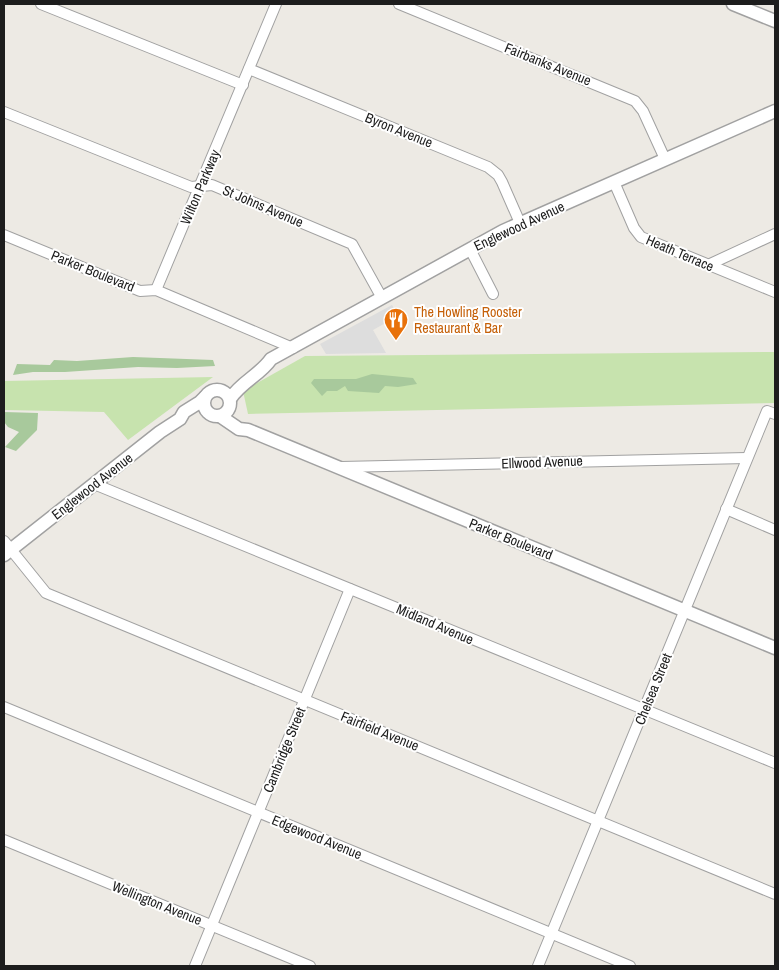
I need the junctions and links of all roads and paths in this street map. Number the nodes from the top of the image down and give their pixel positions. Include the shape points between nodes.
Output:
1 (40, 4) edge
2 (276, 4) edge
3 (399, 4) edge
4 (734, 4) edge
5 (775, 21) edge
6 (249, 69) junction
7 (243, 85) junction
8 (775, 110) edge
9 (4, 112) edge
10 (666, 159) junction
11 (614, 182) junction
12 (200, 186) junction
13 (520, 223) junction
14 (775, 234) edge
15 (5, 238) edge
16 (470, 249) junction
17 (708, 265) junction
18 (156, 290) junction
19 (775, 292) edge
20 (494, 294) dead end
21 (382, 298) junction
22 (293, 348) junction
23 (205, 396) junction
24 (227, 397) junction
25 (771, 413) edge
26 (216, 416) junction
27 (180, 419) junction
28 (248, 430) junction
29 (747, 458) junction
30 (337, 467) junction
31 (94, 484) junction
32 (726, 509) junction
33 (775, 530) edge
34 (6, 549) edge
35 (350, 589) junction
36 (684, 610) junction
37 (775, 648) edge
38 (305, 700) junction
39 (4, 707) edge
40 (644, 710) junction
41 (775, 764) edge
42 (258, 813) junction
43 (598, 821) junction
44 (4, 840) edge
45 (775, 894) edge
46 (212, 926) junction
47 (551, 934) junction
48 (195, 966) edge
49 (310, 966) edge
50 (538, 966) edge
51 (630, 966) edge

1 - 7 street
2 - 6 street
3 - 10 street, Fairbanks Avenue via 635,101
4 - 5 street
6 - 7 street, Wilton Parkway
6 - 13 street, Byron Avenue via 488,167 498,175
7 - 12 street, Wilton Parkway
8 - 10 street, Englewood Avenue
9 - 12 street, St Johns Avenue via 191,187
10 - 11 street, Englewood Avenue
11 - 13 street, Englewood Avenue
11 - 17 street, Heath Terrace via 637,233 646,240
12 - 18 street, Wilton Parkway
12 - 21 street, St Johns Avenue via 212,185 352,244
13 - 16 street, Englewood Avenue
14 - 17 street
15 - 18 street, Parker Boulevard via 140,291
16 - 20 street
16 - 21 street, Englewood Avenue
17 - 19 street, Heath Terrace
18 - 22 street, Parker Boulevard
21 - 22 street, Englewood Avenue
22 - 24 street, Englewood Avenue via 258,363 233,382
23 - 24 street, Englewood Avenue via 212,391
23 - 26 street via 205,409
23 - 27 street, Englewood Avenue
24 - 26 street, Englewood Avenue via 228,411
24 - 28 street, Parker Boulevard via 234,415
25 - 29 street, Chelsea Street
26 - 27 street, Englewood Avenue via 202,414
26 - 28 street, Parker Boulevard via 239,429
27 - 31 street, Englewood Avenue
28 - 30 street, Parker Boulevard
29 - 30 street, Ellwood Avenue
29 - 32 street, Chelsea Street
30 - 36 street, Parker Boulevard
31 - 34 street, Englewood Avenue
31 - 35 street, Midland Avenue
32 - 33 street
32 - 36 street, Chelsea Street
34 - 38 street, Fairfield Avenue via 46,593
35 - 38 street, Cambridge Street
35 - 40 street, Midland Avenue
36 - 37 street, Parker Boulevard
36 - 40 street, Chelsea Street
38 - 42 street, Cambridge Street
38 - 43 street, Fairfield Avenue
39 - 42 street, Edgewood Avenue
40 - 41 street, Midland Avenue
40 - 43 street, Chelsea Street
42 - 46 street, Cambridge Street
42 - 47 street, Edgewood Avenue
43 - 45 street, Fairfield Avenue
43 - 47 street, Chelsea Street
44 - 46 street, Wellington Avenue
46 - 48 street, Cambridge Street
46 - 49 street, Wellington Avenue
47 - 50 street, Chelsea Street
47 - 51 street, Edgewood Avenue

